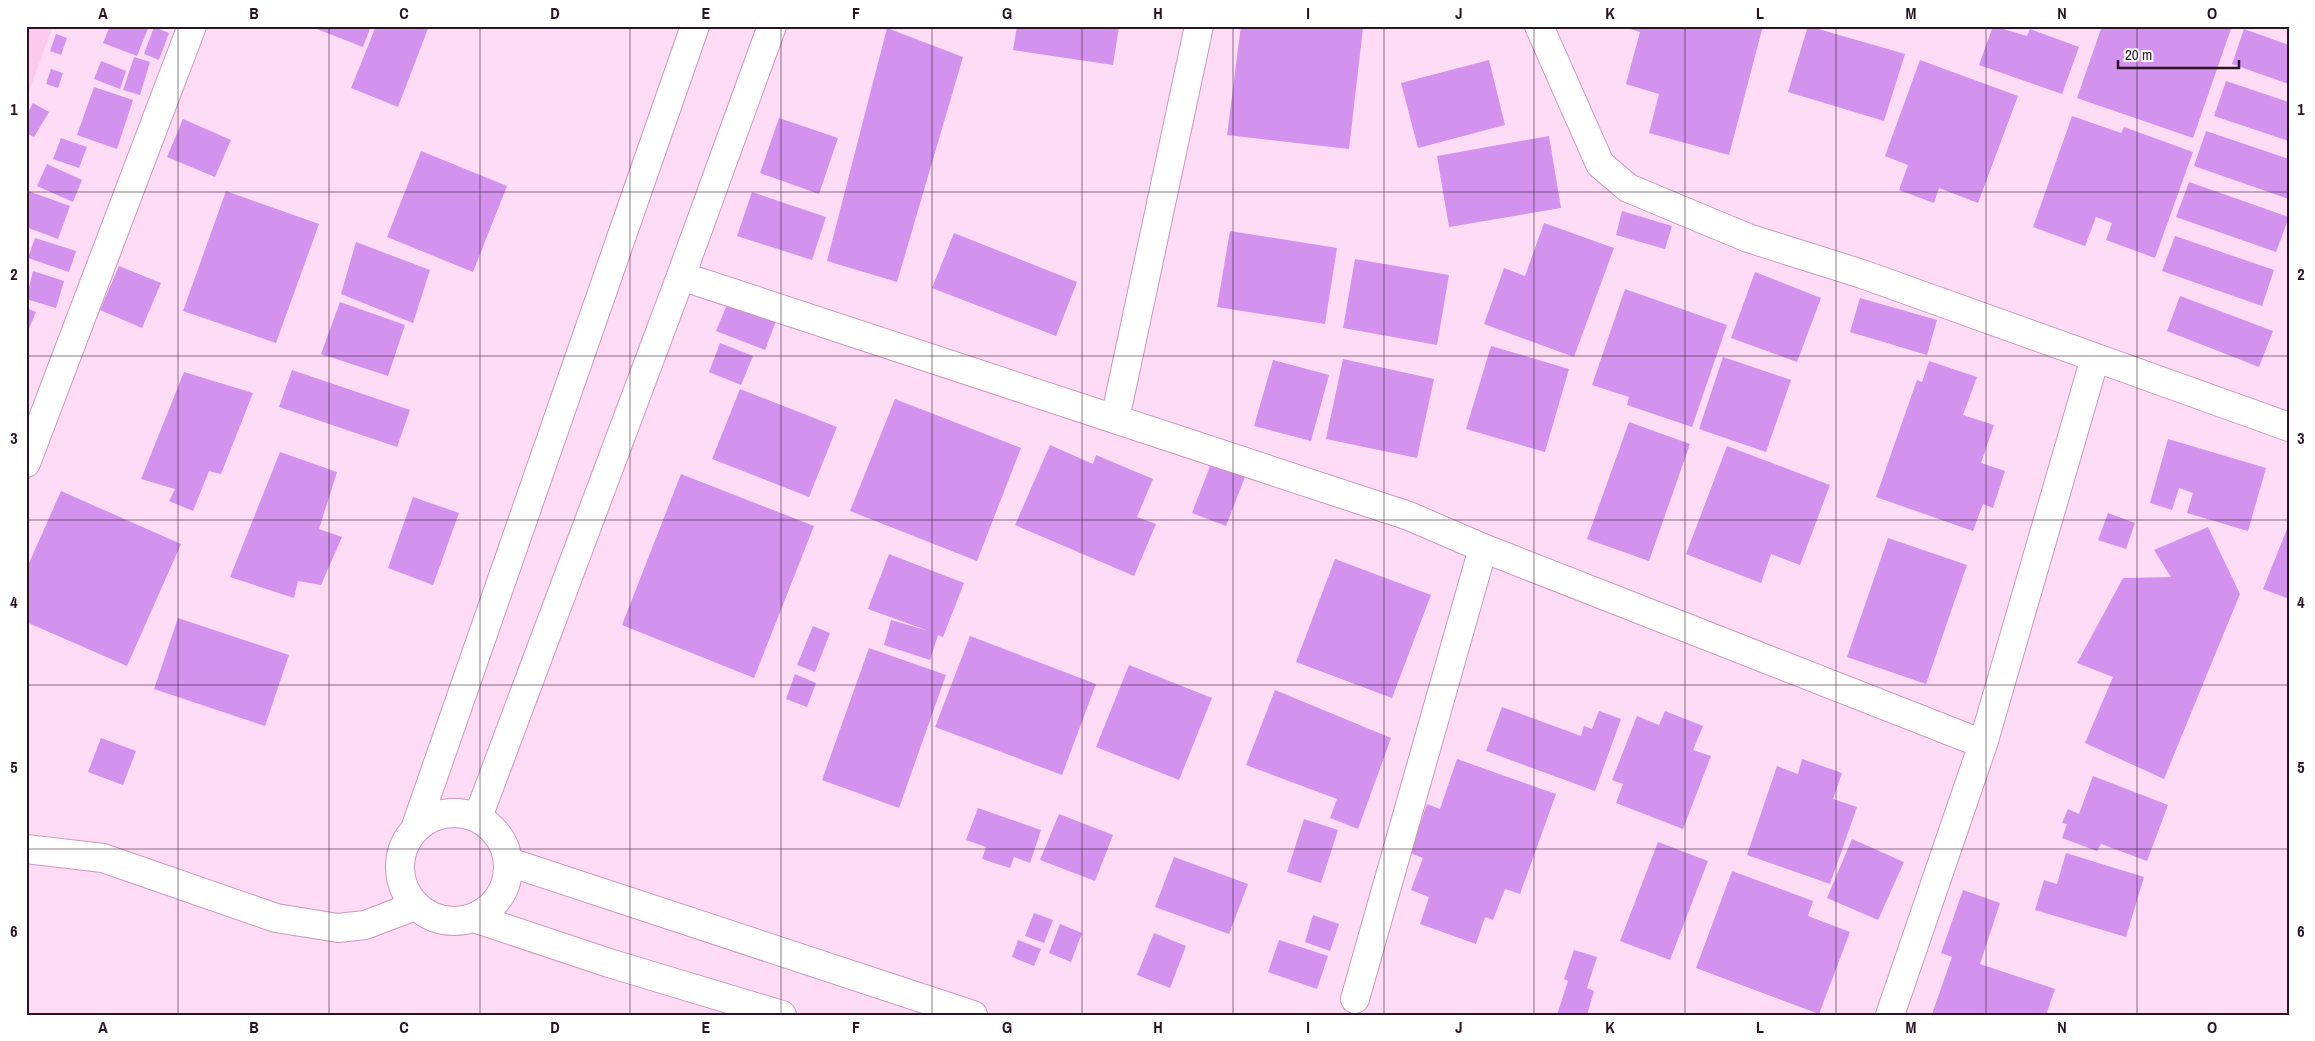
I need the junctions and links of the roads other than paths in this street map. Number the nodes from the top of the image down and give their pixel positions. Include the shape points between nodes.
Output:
1 (192, 26) edge
2 (695, 26) edge
3 (772, 26) edge
4 (1199, 26) edge
5 (1538, 26) edge
6 (682, 276) junction
7 (2095, 358) junction
8 (1114, 419) junction
9 (2289, 427) edge
10 (26, 464) edge
11 (1483, 548) junction
12 (1983, 744) junction
13 (478, 817) junction
14 (415, 829) junction
15 (26, 849) edge
16 (509, 862) junction
17 (415, 906) junction
18 (474, 918) junction
19 (1355, 999) dead end
20 (782, 1015) edge
21 (972, 1015) edge
22 (1890, 1015) edge

1 - 10 street
2 - 14 street
3 - 6 street
4 - 8 street
5 - 7 street via 1600,164 1628,188 1748,238 1862,274
6 - 8 street
6 - 13 street
7 - 9 street
7 - 12 street
8 - 11 street via 1408,516
11 - 12 street
11 - 19 street
12 - 22 street
13 - 14 street via 456,812 434,816
13 - 16 street via 494,828 504,844
14 - 17 street via 403,846 399,867 403,888
15 - 17 street via 103,858 276,918 338,928 365,925
16 - 18 street via 506,885 493,906
16 - 21 street
17 - 18 street via 432,918 453,922
18 - 20 street

